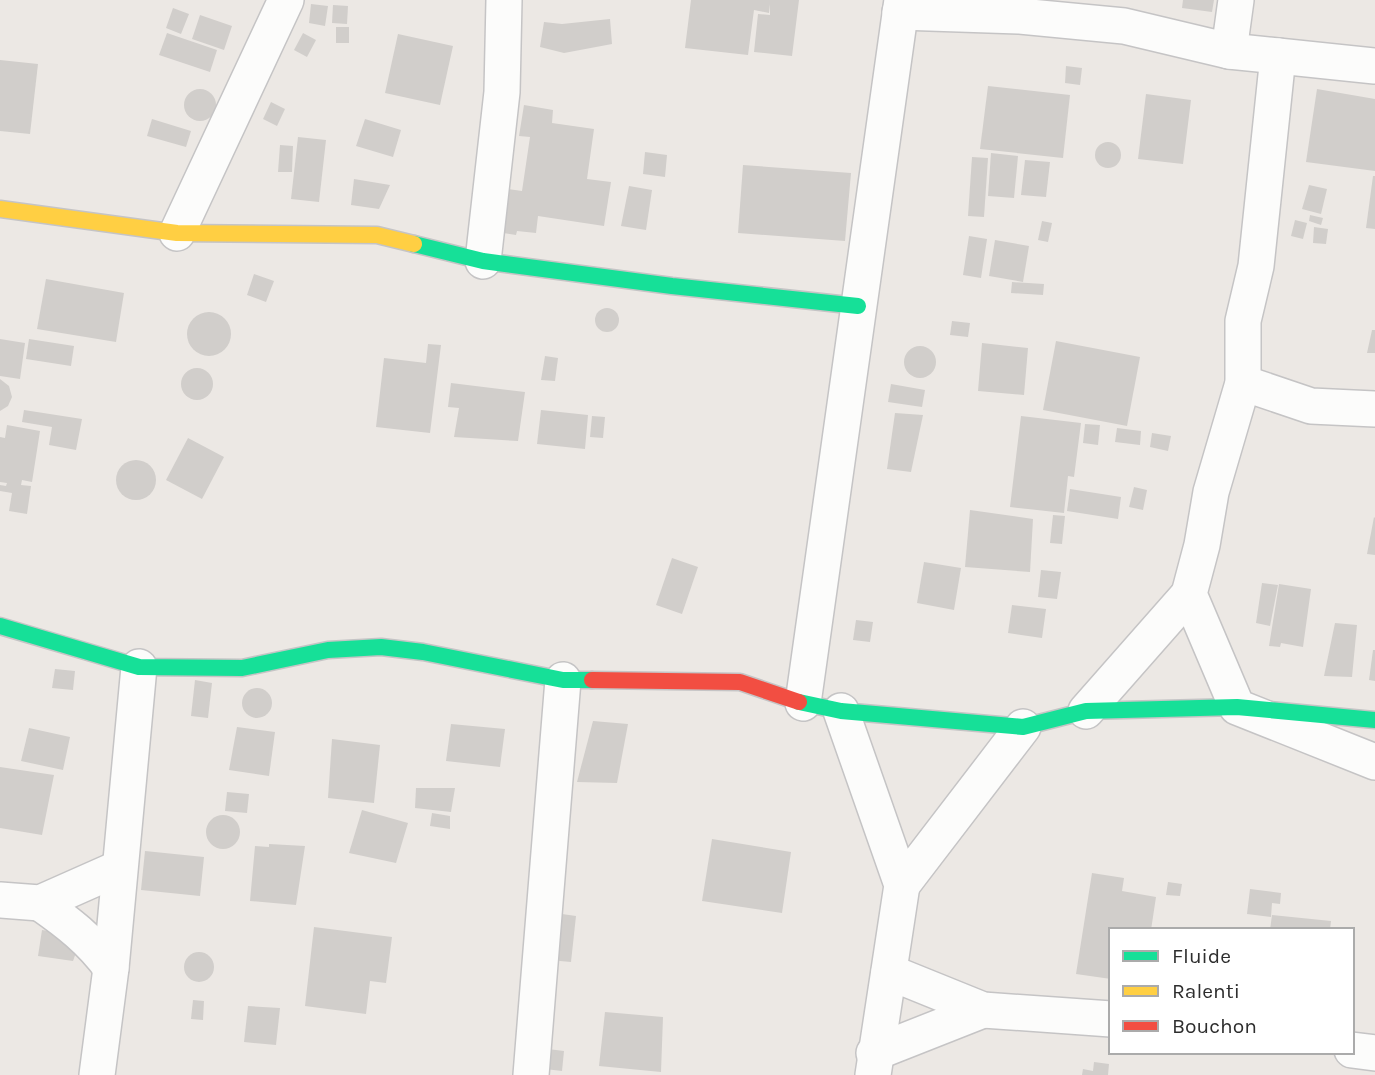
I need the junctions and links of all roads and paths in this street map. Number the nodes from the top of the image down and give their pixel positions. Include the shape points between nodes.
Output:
1 (286, 0) edge
2 (504, 0) edge
3 (1236, 0) edge
4 (901, 6) edge
5 (1229, 51) junction
6 (1278, 56) junction
7 (1375, 66) edge
8 (0, 209) edge
9 (177, 233) junction
10 (483, 261) junction
11 (858, 306) junction
12 (1243, 383) junction
13 (1375, 409) edge
14 (1189, 594) junction
15 (0, 626) edge
16 (139, 667) junction
17 (563, 680) junction
18 (803, 703) junction
19 (1237, 707) junction
20 (841, 711) junction
21 (1086, 711) junction
22 (1375, 720) edge
23 (1023, 727) junction
24 (1375, 762) edge
25 (119, 868) junction
26 (902, 885) junction
27 (0, 900) edge
28 (40, 903) junction
29 (111, 968) junction
30 (889, 972) junction
31 (983, 1010) junction
32 (1109, 1019) edge
33 (1354, 1050) edge
34 (1375, 1053) edge
35 (873, 1064) edge
36 (97, 1075) edge
37 (531, 1075) edge

1 - 9 street
2 - 10 street via 502,92
3 - 5 street
4 - 5 street via 1124,26
4 - 11 street
5 - 6 street
6 - 7 street
6 - 12 street via 1256,266 1243,321
8 - 9 street
9 - 10 street via 377,235
10 - 11 street
11 - 18 street
12 - 13 street via 1311,407
12 - 14 street via 1210,492
14 - 19 street
14 - 21 street
15 - 16 street
16 - 17 street via 242,668 327,650 381,647
16 - 25 street
17 - 18 street via 740,681
17 - 37 street
18 - 20 street
19 - 21 street
19 - 22 street
19 - 24 street
20 - 23 street
20 - 26 street
21 - 23 street
23 - 26 street
25 - 28 street
25 - 29 street
26 - 30 street
27 - 28 street
28 - 29 street via 81,932
29 - 36 street
30 - 31 street
30 - 35 street
31 - 32 street
31 - 35 street
33 - 34 street

